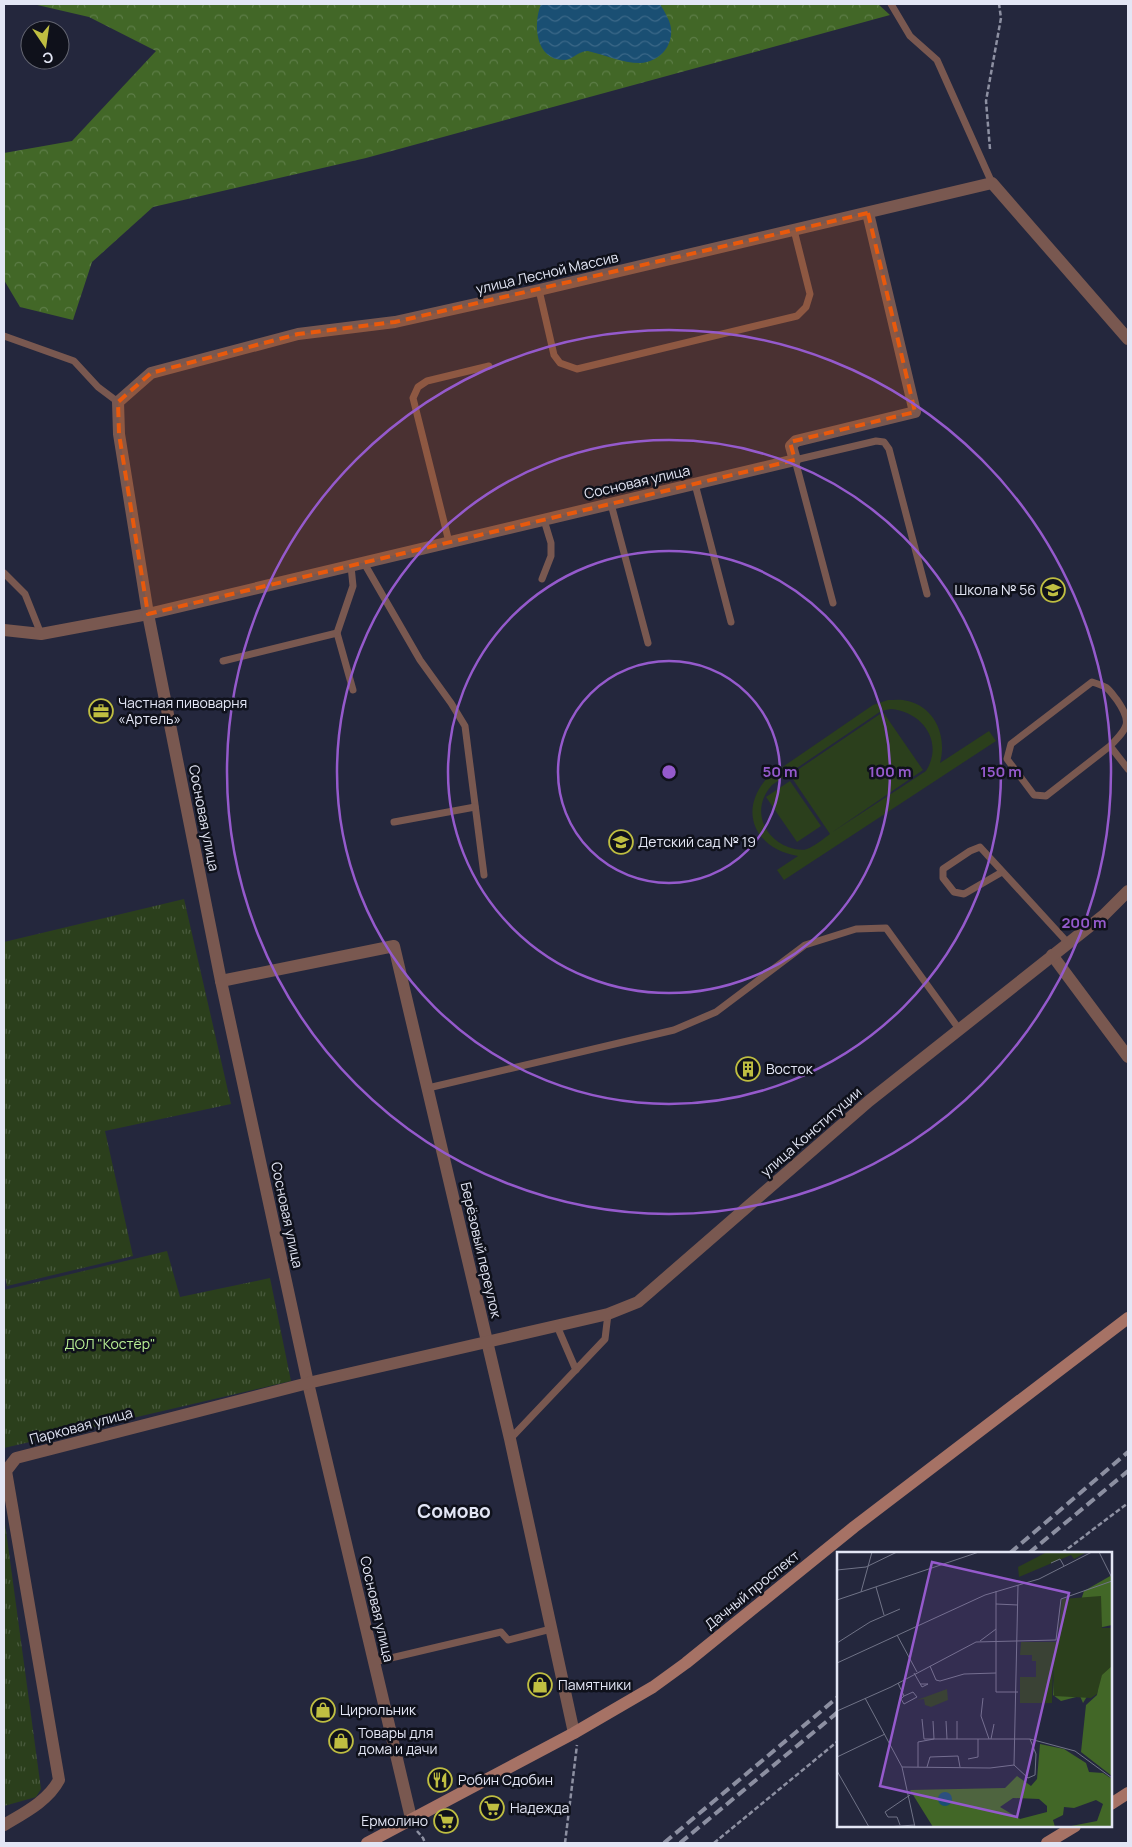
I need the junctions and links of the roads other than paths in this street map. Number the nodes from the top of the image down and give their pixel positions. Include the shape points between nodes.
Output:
1 (891, 4) edge
2 (992, 183) junction
3 (868, 213) junction
4 (794, 230) junction
5 (539, 290) junction
6 (4, 336) edge
7 (1128, 339) edge
8 (489, 366) dead end
9 (118, 402) junction
10 (795, 460) junction
11 (695, 484) junction
12 (611, 504) junction
13 (544, 520) junction
14 (449, 542) junction
15 (364, 563) junction
16 (351, 566) junction
17 (4, 573) edge
18 (542, 579) dead end
19 (927, 594) dead end
20 (833, 603) dead end
21 (148, 614) junction
22 (731, 622) dead end
23 (4, 630) edge
24 (337, 633) junction
25 (41, 634) junction
26 (648, 643) dead end
27 (223, 662) dead end
28 (354, 690) dead end
29 (1110, 746) junction
30 (1128, 769) edge
31 (475, 807) junction
32 (394, 822) dead end
33 (1002, 872) junction
34 (484, 875) dead end
35 (1128, 891) edge
36 (1068, 943) junction
37 (1052, 955) junction
38 (221, 981) junction
39 (959, 1029) junction
40 (1128, 1057) edge
41 (428, 1088) junction
42 (608, 1314) junction
43 (1128, 1318) edge
44 (557, 1326) junction
45 (487, 1341) junction
46 (576, 1370) junction
47 (308, 1383) junction
48 (510, 1440) junction
49 (552, 1629) junction
50 (374, 1662) junction
51 (574, 1733) junction
52 (1128, 1793) edge
53 (1112, 1803) edge
54 (412, 1818) junction
55 (4, 1825) edge
56 (1073, 1827) edge
57 (367, 1843) edge
58 (1047, 1843) edge

1 - 2 lane via 910,36 937,60
2 - 3 street, улица Лесной Массив
2 - 7 street
3 - 4 street, улица Лесной Массив
3 - 10 street via 915,412 796,441 791,446
4 - 5 street, улица Лесной Массив
4 - 5 lane via 810,294 806,307 797,316 577,369 560,363 554,355
5 - 9 street, улица Лесной Массив via 395,322 298,334 169,368 151,373
6 - 9 lane via 74,362
8 - 14 lane via 427,381 418,387 413,398
9 - 21 street, Сосновая улица via 119,434
10 - 11 street, Сосновая улица
10 - 19 lane via 876,441 884,442 889,450
10 - 20 lane
11 - 12 street, Сосновая улица
11 - 22 lane
12 - 13 street, Сосновая улица
12 - 26 lane
13 - 14 street, Сосновая улица
13 - 18 lane via 551,556
14 - 15 street, Сосновая улица
15 - 16 street, Сосновая улица
15 - 31 lane via 420,660 465,726
16 - 21 street, Сосновая улица
16 - 24 lane via 353,586
17 - 25 lane via 25,594
21 - 25 street, Сосновая улица
21 - 38 street, Сосновая улица
23 - 25 street, Сосновая улица
24 - 27 lane
24 - 28 lane
29 - 29 lane via 1046,796 1034,795 1007,759 1011,744 1092,682 1107,686 1127,714 1123,733
29 - 30 lane
31 - 32 lane
31 - 34 lane
33 - 33 lane via 980,847 943,869 942,878 954,892 964,894
33 - 36 lane
35 - 36 street, улица Конституции
36 - 37 street, улица Конституции
37 - 39 street, улица Конституции
37 - 40 street
38 - 41 street, Берёзовый переулок via 394,946
38 - 47 street, Сосновая улица
39 - 41 lane via 886,928 856,929 804,945 716,1012 674,1030
39 - 42 street, улица Конституции via 869,1101 638,1302
41 - 45 street, Берёзовый переулок
42 - 44 street, улица Конституции
42 - 46 lane via 605,1339
43 - 51 street, Дачный проспект via 854,1527 686,1663 653,1687
44 - 45 street, улица Конституции
44 - 46 lane
45 - 47 street, Парковая улица
45 - 48 street, Берёзовый переулок
46 - 48 lane
47 - 50 street, Сосновая улица
47 - 55 street, Парковая улица via 16,1458 6,1471 59,1780 46,1798
48 - 49 street, Берёзовый переулок
49 - 50 lane via 508,1640 501,1632
49 - 51 street, Берёзовый переулок
50 - 54 street, Сосновая улица
51 - 54 street, Дачный проспект
52 - 53 street
54 - 57 street, Дачный проспект
56 - 58 street

